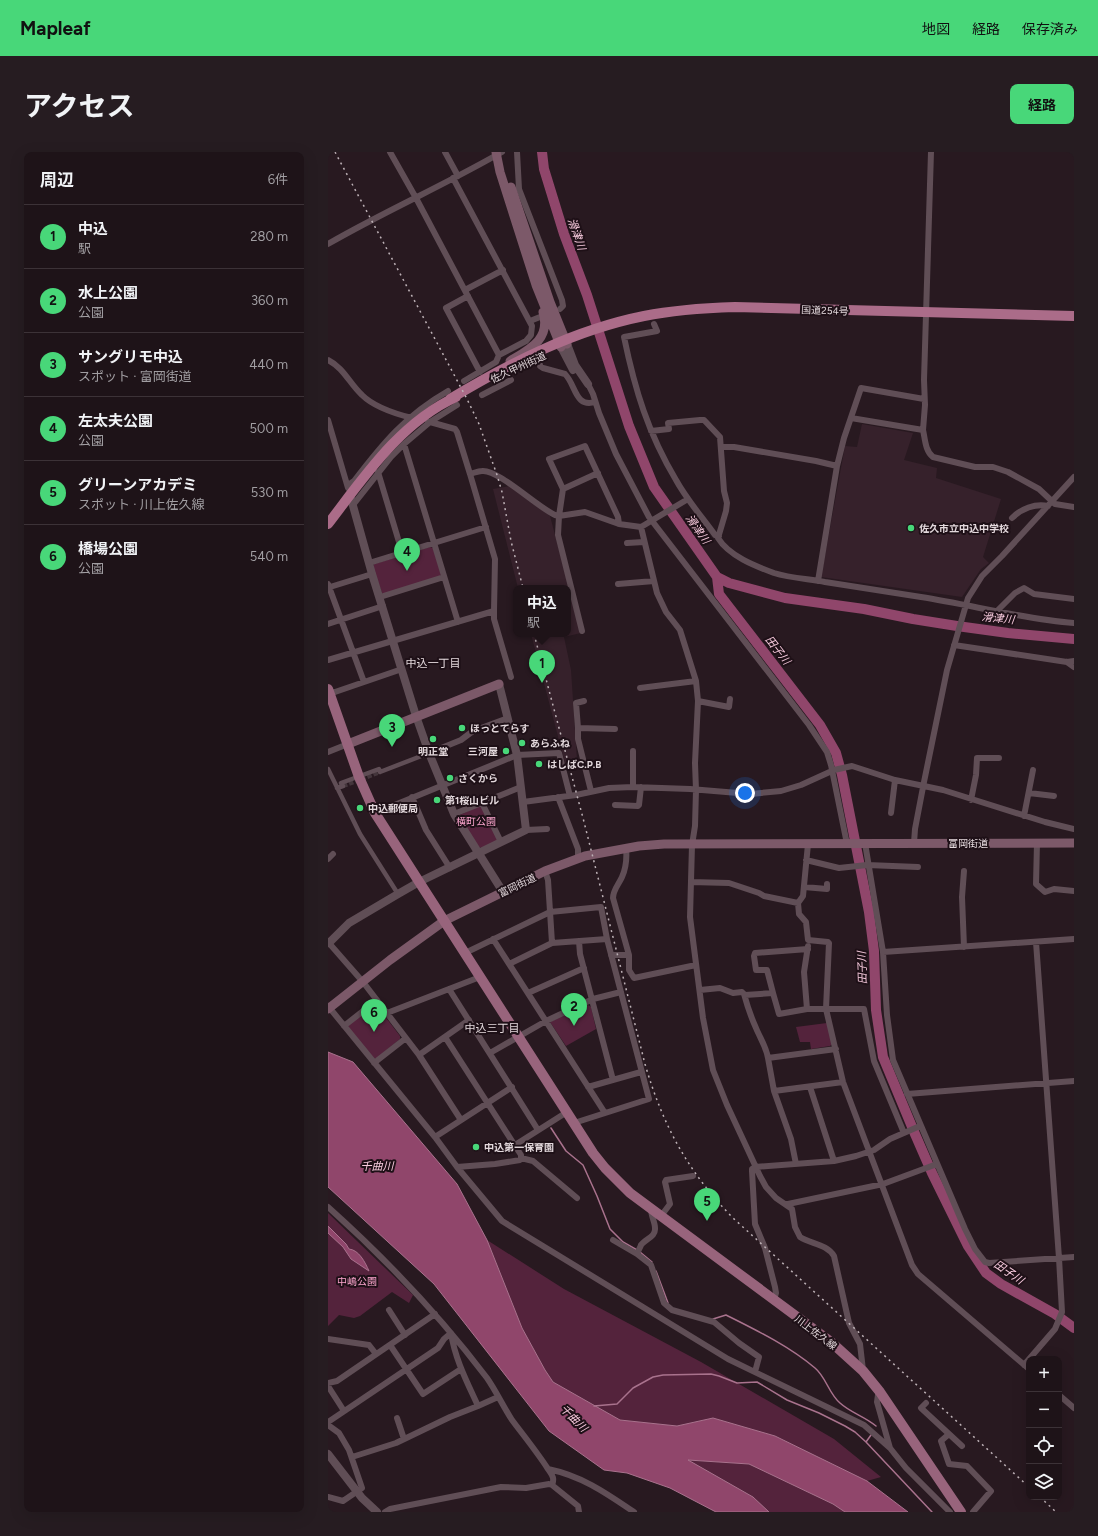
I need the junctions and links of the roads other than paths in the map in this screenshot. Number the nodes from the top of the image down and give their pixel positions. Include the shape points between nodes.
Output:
1 (390, 152) edge
2 (445, 152) edge
3 (516, 152) edge
4 (930, 152) edge
5 (498, 153) edge
6 (456, 177) junction
7 (416, 198) junction
8 (328, 244) edge
9 (503, 270) junction
10 (536, 285) junction
11 (465, 290) junction
12 (468, 296) junction
13 (560, 309) dead end
14 (926, 312) junction
15 (1074, 316) edge
16 (540, 317) dead end
17 (530, 321) junction
18 (654, 324) dead end
19 (563, 343) junction
20 (499, 355) junction
21 (328, 360) edge
22 (540, 365) tunnel mouth
23 (487, 376) junction
24 (511, 380) dead end
25 (464, 381) dead end
26 (586, 383) joint
27 (482, 395) dead end
28 (452, 399) junction
29 (924, 399) junction
30 (595, 402) junction
31 (412, 418) junction
32 (851, 418) junction
33 (328, 420) edge
34 (428, 422) junction
35 (923, 430) junction
36 (651, 432) junction
37 (404, 444) junction
38 (722, 447) junction
39 (837, 466) junction
40 (378, 472) junction
41 (598, 473) junction
42 (470, 474) junction
43 (1074, 477) edge
44 (563, 490) junction
45 (350, 495) junction
46 (688, 499) junction
47 (1050, 504) junction
48 (1074, 507) edge
49 (559, 516) junction
50 (1012, 518) dead end
51 (652, 521) junction
52 (328, 524) edge
53 (619, 524) junction
54 (486, 527) junction
55 (640, 527) junction
56 (719, 536) junction
57 (644, 542) junction
58 (434, 543) junction
59 (627, 543) dead end
60 (402, 552) junction
61 (369, 563) junction
62 (372, 574) junction
63 (444, 577) junction
64 (654, 581) junction
65 (818, 581) junction
66 (618, 584) dead end
67 (570, 585) edge
68 (329, 586) edge
69 (571, 587) edge
70 (380, 597) junction
71 (1074, 599) edge
72 (965, 605) junction
73 (383, 606) junction
74 (494, 611) junction
75 (997, 611) junction
76 (342, 619) junction
77 (458, 622) junction
78 (1074, 623) edge
79 (328, 624) edge
80 (582, 631) dead end
81 (393, 641) junction
82 (954, 644) junction
83 (354, 653) junction
84 (328, 660) edge
85 (1074, 661) edge
86 (1067, 662) junction
87 (1074, 667) edge
88 (402, 669) junction
89 (511, 677) dead end
90 (696, 681) junction
91 (364, 682) junction
92 (499, 684) joint
93 (640, 688) dead end
94 (328, 692) edge
95 (730, 699) dead end
96 (584, 701) dead end
97 (698, 701) junction
98 (416, 716) junction
99 (508, 718) junction
100 (578, 728) junction
101 (615, 729) dead end
102 (348, 744) junction
103 (633, 751) dead end
104 (328, 752) edge
105 (429, 753) junction
106 (517, 755) junction
107 (999, 758) dead end
108 (328, 769) edge
109 (833, 770) junction
110 (1033, 770) dead end
111 (359, 777) junction
112 (896, 780) junction
113 (442, 785) junction
114 (924, 785) junction
115 (521, 787) junction
116 (633, 787) junction
117 (641, 787) junction
118 (337, 788) junction
119 (696, 790) junction
120 (591, 791) junction
121 (1029, 793) junction
122 (570, 796) junction
123 (1054, 796) dead end
124 (412, 797) junction
125 (558, 797) junction
126 (971, 800) junction
127 (523, 802) junction
128 (482, 803) junction
129 (615, 805) dead end
130 (375, 813) junction
131 (891, 813) dead end
132 (454, 814) junction
133 (1024, 816) junction
134 (547, 829) dead end
135 (1074, 829) edge
136 (526, 830) junction
137 (501, 842) junction
138 (1037, 843) junction
139 (1074, 843) edge
140 (808, 844) junction
141 (849, 844) junction
142 (864, 844) junction
143 (914, 844) junction
144 (692, 845) junction
145 (626, 848) junction
146 (479, 853) junction
147 (578, 858) junction
148 (806, 860) junction
149 (868, 865) junction
150 (918, 867) dead end
151 (450, 868) junction
152 (546, 871) junction
153 (964, 871) dead end
154 (419, 882) junction
155 (691, 882) junction
156 (827, 884) dead end
157 (804, 887) junction
158 (1074, 891) edge
159 (503, 892) junction
160 (398, 894) junction
161 (798, 903) junction
162 (550, 912) junction
163 (444, 921) junction
164 (493, 939) junction
165 (607, 939) junction
166 (1074, 939) edge
167 (808, 940) junction
168 (579, 941) junction
169 (328, 942) edge
170 (1036, 942) junction
171 (552, 943) junction
172 (964, 947) junction
173 (808, 949) junction
174 (883, 952) junction
175 (465, 953) junction
176 (612, 955) junction
177 (629, 955) junction
178 (510, 964) junction
179 (696, 965) junction
180 (584, 968) junction
181 (480, 977) junction
182 (363, 982) junction
183 (449, 989) junction
184 (700, 990) junction
185 (621, 992) junction
186 (528, 993) junction
187 (773, 993) junction
188 (745, 995) junction
189 (377, 1000) junction
190 (593, 1000) junction
191 (328, 1008) edge
192 (807, 1009) junction
193 (826, 1009) junction
194 (387, 1013) junction
195 (469, 1020) junction
196 (546, 1021) junction
197 (344, 1026) junction
198 (445, 1036) junction
199 (519, 1037) junction
200 (406, 1038) junction
201 (836, 1049) junction
202 (490, 1053) junction
203 (419, 1055) junction
204 (768, 1058) junction
205 (374, 1063) junction
206 (641, 1072) junction
207 (613, 1080) junction
208 (1074, 1081) edge
209 (844, 1082) junction
210 (1046, 1084) junction
211 (512, 1087) junction
212 (588, 1087) junction
213 (810, 1087) junction
214 (774, 1091) junction
215 (906, 1094) junction
216 (487, 1103) junction
217 (567, 1112) junction
218 (605, 1113) junction
219 (461, 1120) junction
220 (574, 1123) junction
221 (919, 1127) junction
222 (538, 1130) junction
223 (906, 1133) junction
224 (435, 1137) junction
225 (515, 1145) junction
226 (870, 1152) junction
227 (522, 1158) junction
228 (834, 1161) junction
229 (796, 1164) junction
230 (936, 1165) junction
231 (457, 1167) junction
232 (755, 1167) junction
233 (693, 1176) dead end
234 (883, 1184) junction
235 (577, 1198) dead end
236 (788, 1204) junction
237 (328, 1207) edge
238 (651, 1209) junction
239 (660, 1216) junction
240 (613, 1240) dead end
241 (638, 1252) junction
242 (1074, 1257) edge
243 (1060, 1258) junction
244 (774, 1300) junction
245 (389, 1310) dead end
246 (435, 1314) junction
247 (451, 1333) junction
248 (405, 1335) junction
249 (328, 1339) edge
250 (390, 1345) junction
251 (376, 1354) junction
252 (1024, 1365) joint
253 (461, 1369) junction
254 (407, 1370) junction
255 (863, 1371) junction
256 (755, 1372) junction
257 (328, 1385) edge
258 (880, 1392) junction
259 (498, 1397) junction
260 (1062, 1398) edge
261 (926, 1403) dead end
262 (478, 1406) junction
263 (1074, 1408) edge
264 (344, 1411) junction
265 (397, 1418) dead end
266 (328, 1423) edge
267 (949, 1434) junction
268 (404, 1439) junction
269 (962, 1446) dead end
270 (890, 1448) junction
271 (328, 1454) edge
272 (352, 1457) junction
273 (548, 1469) junction
274 (552, 1485) junction
275 (357, 1492) junction
276 (328, 1497) edge
277 (377, 1512) edge
278 (384, 1512) edge
279 (579, 1512) edge
280 (634, 1512) edge
281 (950, 1512) edge
282 (960, 1512) edge
283 (972, 1512) edge

1 - 7 street
2 - 6 street
3 - 13 street via 519,189 562,300 563,306
4 - 14 street
5 - 6 street
5 - 10 main road via 500,172
5 - 19 main road
6 - 7 street
6 - 9 street
7 - 8 street
7 - 11 street
9 - 11 street
9 - 17 street
10 - 19 main road
10 - 23 main road via 544,318 542,335 535,344
11 - 12 street
12 - 20 street
12 - 23 street via 446,308
14 - 15 highway, 国道254号
14 - 19 highway, 国道254号 via 734,307 680,310 616,322
14 - 29 street
16 - 17 street
17 - 20 street via 533,331 529,341
18 - 36 street via 657,331 624,337 633,380
19 - 23 highway, 佐久甲州街道
19 - 26 street via 570,366
20 - 23 street
21 - 31 street via 340,368 367,399
22 - 30 street via 542,368 565,374 583,402
23 - 25 street
23 - 28 highway, 佐久甲州街道
24 - 27 street
26 - 30 street
28 - 31 street
28 - 34 street
28 - 45 highway, 佐久甲州街道 via 420,419 395,442
29 - 32 street via 861,388
29 - 35 street
30 - 51 street via 616,454
31 - 45 street via 383,443 354,481
32 - 35 street
32 - 39 street
33 - 45 street
34 - 37 street
34 - 42 street via 458,432
35 - 47 street via 927,449 933,457 975,468 993,467 1008,472 1039,489 1047,496
36 - 38 street via 669,429 668,423 704,420 720,437
36 - 46 street
37 - 40 street
37 - 58 street
38 - 39 street
38 - 56 street via 727,503
39 - 65 street
40 - 45 street
40 - 60 street
41 - 44 street
41 - 44 street via 585,446 549,459
41 - 53 street
42 - 49 street via 482,470 497,475
42 - 54 street
43 - 47 street
44 - 49 street
45 - 52 highway, 佐久甲州街道
45 - 61 street
46 - 51 street
46 - 56 street via 715,535
47 - 48 street
47 - 50 street via 1018,512
47 - 72 street via 982,576
49 - 53 street via 585,512
49 - 67 street via 558,535
51 - 55 street
51 - 109 street via 816,735 827,752
53 - 55 street
54 - 58 street
54 - 74 street via 495,559
55 - 57 street
56 - 65 street via 719,540 729,549 760,568 776,574
57 - 59 street
57 - 64 street
58 - 60 street
58 - 63 street
60 - 61 street
61 - 62 street
62 - 68 street
62 - 70 street
63 - 70 street
63 - 77 street
64 - 66 street
64 - 90 street via 661,603 680,630
65 - 72 street
68 - 76 street
69 - 80 street
70 - 73 street
71 - 75 street via 1034,594 1024,588 1015,593
72 - 75 street
72 - 82 street
73 - 76 street
73 - 81 street
74 - 77 street
74 - 89 street
75 - 78 street
76 - 79 street
76 - 83 street
77 - 81 street
81 - 83 street
81 - 88 street
82 - 86 street
82 - 114 street
83 - 84 street
83 - 91 street
85 - 86 street
86 - 87 street
88 - 91 street
88 - 98 street
90 - 93 street
90 - 97 street
91 - 94 street
92 - 98 main road
92 - 99 street
94 - 102 main road
95 - 97 street via 728,710
96 - 100 street via 576,704
97 - 119 street
98 - 102 main road
98 - 105 street
99 - 105 street
99 - 106 street
100 - 101 street
100 - 120 street via 578,739
102 - 104 street
102 - 111 main road
103 - 116 street
105 - 111 street via 380,772 379,769
105 - 113 street
106 - 113 street
106 - 115 street
106 - 122 street via 559,753
107 - 126 street via 977,758
108 - 118 street
109 - 112 street via 852,766
109 - 119 street via 781,791 750,794
109 - 141 street
110 - 121 street
111 - 118 street via 341,783 343,786
111 - 130 main road
112 - 114 street
112 - 131 street
113 - 124 street
113 - 132 street
114 - 126 street
114 - 143 street
115 - 127 street
115 - 128 street
116 - 117 street
116 - 120 street
117 - 119 street
117 - 129 street via 638,806
118 - 160 street via 360,834
119 - 144 street
120 - 122 street
121 - 123 street
121 - 133 street
122 - 125 street
124 - 130 street
124 - 151 street via 426,830
125 - 127 street
125 - 147 street via 578,849
126 - 133 street
127 - 136 street
128 - 132 street
128 - 137 street
130 - 154 main road
132 - 146 street
133 - 135 street
134 - 136 street
136 - 137 street
137 - 146 street
138 - 139 main road, 富岡街道
138 - 143 main road, 富岡街道
138 - 158 street via 1036,884 1046,892 1054,889
140 - 141 main road, 富岡街道
140 - 144 main road, 富岡街道
140 - 148 street
141 - 142 main road, 富岡街道
142 - 143 main road, 富岡街道
142 - 149 street
144 - 145 main road, 富岡街道 via 664,844
144 - 155 street
145 - 147 main road, 富岡街道
145 - 177 street via 626,867 613,898
146 - 151 street
146 - 159 street
147 - 152 main road, 富岡街道
148 - 149 street via 839,868
148 - 157 street
149 - 150 street
149 - 174 street
151 - 154 street
152 - 159 main road, 富岡街道
152 - 162 street
153 - 172 street
154 - 160 street
154 - 163 main road
155 - 161 street via 729,883 764,896
155 - 179 street via 690,917
156 - 157 street via 827,889
157 - 161 street via 803,896
159 - 163 main road, 富岡街道
160 - 169 street via 349,923
161 - 167 street via 799,914 806,922
162 - 164 street
162 - 165 street via 600,907
162 - 171 street
163 - 175 main road, 川上佐久線
163 - 182 main road, 富岡街道
164 - 175 street
164 - 178 street
165 - 168 street
165 - 176 street
166 - 170 street
167 - 173 street
167 - 193 street via 829,944
168 - 171 street
168 - 180 street
169 - 182 street
170 - 172 street
170 - 210 street
171 - 178 street
172 - 174 street
173 - 187 street via 755,953 756,970 767,970
173 - 192 street via 804,972
174 - 215 street via 891,1054
175 - 181 main road, 川上佐久線
176 - 177 street
176 - 185 street
177 - 179 street via 629,970 634,978
178 - 186 street
179 - 184 street
180 - 186 street
180 - 190 street
181 - 183 street
181 - 199 main road, 川上佐久線
182 - 189 street
182 - 191 main road, 富岡街道
183 - 194 street
183 - 195 street
184 - 188 street via 723,988
184 - 232 street via 713,1070
185 - 190 street
185 - 206 street
186 - 196 street
187 - 188 street
187 - 192 street via 779,1014
188 - 204 street
189 - 194 street
189 - 197 street
190 - 196 street
190 - 207 street
191 - 197 street
192 - 193 street
193 - 201 street
193 - 223 street via 866,1011 874,1061
194 - 200 street
195 - 198 street
195 - 202 street
196 - 199 street
196 - 212 street
197 - 205 street
198 - 203 street
198 - 216 street
199 - 202 street
199 - 217 main road, 川上佐久線
200 - 203 street
200 - 205 street
201 - 204 street
201 - 209 street
202 - 211 street
203 - 219 street
204 - 214 street
205 - 224 street
206 - 207 street
206 - 218 street via 649,1099
207 - 212 street
208 - 210 street
209 - 213 street
209 - 226 street
210 - 215 street
210 - 243 street
211 - 216 street
211 - 222 street
212 - 218 street
213 - 214 street
213 - 228 street
214 - 229 street via 791,1139
215 - 221 street
216 - 219 street
216 - 225 street
217 - 220 main road, 川上佐久線
217 - 222 street
218 - 220 street
219 - 224 street
220 - 238 main road, 川上佐久線 via 605,1168 630,1193
221 - 223 street
221 - 230 street
222 - 225 street
223 - 226 street via 890,1139
224 - 231 street
225 - 227 street
226 - 228 street
226 - 234 street
227 - 231 street via 495,1164
227 - 235 street via 534,1161
228 - 229 street
229 - 232 street
230 - 234 street
230 - 243 street via 962,1224 985,1262
231 - 256 street via 502,1221 701,1343
232 - 236 street via 766,1187 776,1198
232 - 244 street via 752,1169 755,1224 765,1248 775,1287
233 - 239 street via 666,1180 670,1204
234 - 236 street
234 - 252 street via 912,1265 918,1274
236 - 255 street via 792,1209 795,1227 800,1237 824,1247 834,1256 850,1323 860,1344
237 - 246 street via 395,1271
238 - 239 main road, 川上佐久線
238 - 241 street via 655,1232 642,1244
239 - 244 main road, 川上佐久線
240 - 241 street
241 - 256 street via 651,1265 664,1303 672,1310 714,1322 759,1358
242 - 243 street
243 - 252 street via 1062,1314 1058,1325
244 - 255 main road, 川上佐久線 via 831,1342
245 - 248 street
246 - 247 street
246 - 248 street
247 - 253 street
247 - 254 street via 438,1348
247 - 259 street
248 - 250 street
249 - 251 street via 369,1345
250 - 251 street
250 - 254 street
251 - 257 street
253 - 254 street via 423,1394
253 - 262 street
254 - 264 street
255 - 258 main road, 川上佐久線
256 - 270 street via 864,1425
257 - 264 street
258 - 270 street via 878,1402
258 - 282 main road, 川上佐久線
259 - 262 street
259 - 273 street
260 - 263 street
261 - 267 street via 921,1408
262 - 268 street
264 - 266 street
265 - 268 street
266 - 272 street via 339,1433
267 - 269 street
267 - 283 street via 941,1441 949,1464 967,1466 992,1491
268 - 272 street
270 - 281 street
271 - 275 street
272 - 275 street via 362,1484 362,1488
273 - 274 street via 553,1476
273 - 280 street via 572,1475 595,1486
274 - 278 street via 501,1487
274 - 279 street via 578,1506
275 - 276 street via 344,1501
275 - 277 street

